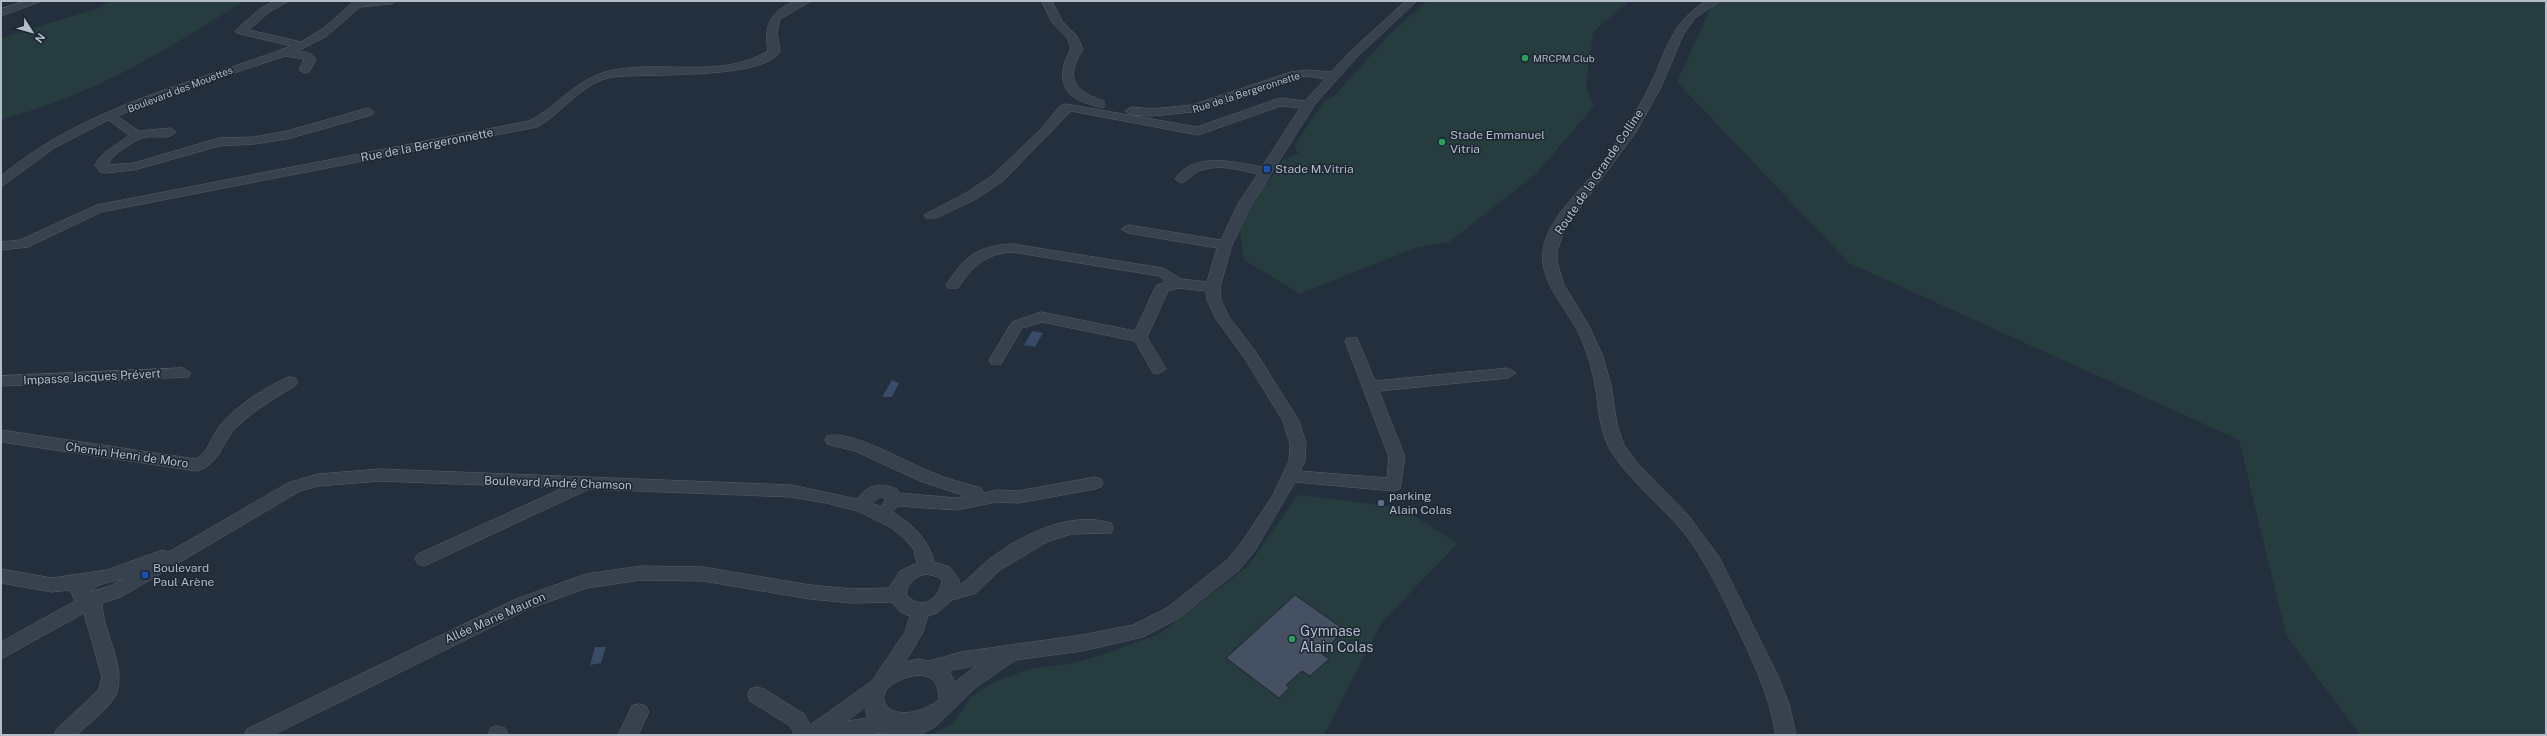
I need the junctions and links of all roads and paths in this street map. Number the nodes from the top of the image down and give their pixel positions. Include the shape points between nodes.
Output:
1 (284, 1) edge
2 (391, 1) edge
3 (806, 1) edge
4 (1047, 1) edge
5 (1412, 1) edge
6 (1715, 1) edge
7 (29, 2) edge
8 (359, 3) edge
9 (1, 13) edge
10 (301, 45) junction
11 (286, 51) junction
12 (305, 70) dead end
13 (1334, 76) junction
14 (1308, 104) junction
15 (368, 112) dead end
16 (110, 116) junction
17 (170, 132) dead end
18 (136, 135) junction
19 (1265, 171) junction
20 (1181, 178) dead end
21 (1, 183) edge
22 (931, 215) dead end
23 (1128, 230) dead end
24 (1225, 245) junction
25 (1, 246) edge
26 (1177, 283) junction
27 (953, 285) dead end
28 (1212, 287) junction
29 (1140, 337) junction
30 (1352, 341) dead end
31 (996, 360) dead end
32 (1158, 369) dead end
33 (183, 373) dead end
34 (1508, 374) dead end
35 (1, 381) edge
36 (290, 382) dead end
37 (1370, 387) junction
38 (1, 436) edge
39 (833, 440) dead end
40 (1291, 476) junction
41 (1095, 483) dead end
42 (587, 484) junction
43 (894, 498) junction
44 (971, 501) junction
45 (861, 506) junction
46 (881, 514) junction
47 (1105, 528) dead end
48 (178, 554) junction
49 (424, 559) dead end
50 (927, 568) junction
51 (1, 576) edge
52 (88, 592) junction
53 (949, 593) junction
54 (897, 595) junction
55 (921, 610) junction
56 (913, 634) junction
57 (1, 651) edge
58 (1013, 653) junction
59 (924, 667) junction
60 (882, 684) junction
61 (757, 695) dead end
62 (948, 701) junction
63 (639, 712) dead end
64 (884, 724) junction
65 (808, 734) edge
66 (64, 735) edge
67 (254, 735) edge
68 (628, 735) edge
69 (1786, 735) edge

1 - 10 street via 265,10 241,31
2 - 8 street
3 - 25 street, Rue de la Bergeronnette via 778,13 772,25 774,52 758,63 602,76 582,85 550,115 533,124 97,210 23,244
4 - 13 street, Rue de la Bergeronnette via 1058,22 1073,38 1077,49 1068,64 1069,84 1082,98 1110,108 1139,112 1192,109 1291,75 1306,73
5 - 13 street
6 - 69 street, Route de la Grande Colline via 1691,16 1678,31 1658,82 1633,126 1563,221 1550,252 1551,265 1557,283 1592,349 1603,384 1610,431 1616,446 1627,463 1692,530 1722,579 1773,682
7 - 9 street
8 - 10 street, Boulevard des Mouettes via 326,33
10 - 11 street, Boulevard des Mouettes
11 - 12 street via 291,55 308,56 310,60
11 - 16 street, Boulevard des Mouettes via 191,82
13 - 14 street
14 - 19 street
14 - 22 street via 1280,102 1198,131 1070,107 1064,110 998,178 972,196
15 - 18 street via 305,132 258,140 220,141 150,164 104,169 101,165 103,159
16 - 18 street via 134,131
16 - 21 street, Boulevard des Mouettes via 39,153
17 - 18 street
19 - 20 street via 1204,165 1186,170
19 - 24 street
23 - 24 street
24 - 28 street
26 - 27 street via 1163,272 1012,248 997,249 975,256 964,266
26 - 28 street
26 - 29 street via 1162,288
28 - 40 street via 1214,300 1223,320 1250,355 1291,421 1298,444 1297,461
29 - 31 street via 1041,317 1017,325
29 - 32 street
30 - 37 street
33 - 35 street, Impasse Jacques Prévert
34 - 37 street
36 - 38 street, Chemin Henri de Moro via 233,421 225,430 212,457 207,462 197,465
37 - 40 street via 1397,457 1394,485
39 - 44 street via 859,446 926,477 975,492
40 - 58 street via 1280,498 1233,565 1173,613 1137,632
41 - 44 street
42 - 45 street, Boulevard André Chamson via 791,492 826,496
42 - 48 street, Boulevard André Chamson via 380,475 318,480 294,487
42 - 49 street
43 - 44 street via 956,504
43 - 45 street via 891,493 878,490
43 - 46 street
45 - 46 street, Boulevard André Chamson
46 - 50 street, Boulevard André Chamson via 912,535 921,548
47 - 53 street via 1071,528 1034,540 993,566 977,583 962,593
48 - 52 street, Boulevard André Chamson via 115,592
48 - 52 street, Boulevard André Chamson via 108,576 112,581 104,592
50 - 53 street via 942,570 947,575 950,580
50 - 54 street via 919,569 905,577 897,589
51 - 52 street via 52,585 70,595
52 - 57 street via 67,615
52 - 66 street via 111,677 107,692 98,704
53 - 55 street via 938,605
54 - 55 street via 905,606
54 - 67 street, Allée Marie Mauron via 852,596 810,592 703,574 641,572 586,581 522,604
55 - 56 street
56 - 59 street
56 - 60 street
58 - 59 street
58 - 62 street via 970,681
59 - 60 street via 894,673
59 - 62 street via 940,673 947,681
60 - 64 street via 875,697 874,707 877,717
60 - 65 street
61 - 65 street via 797,720
62 - 64 street via 936,718 915,729 898,729
63 - 68 street
64 - 65 street

